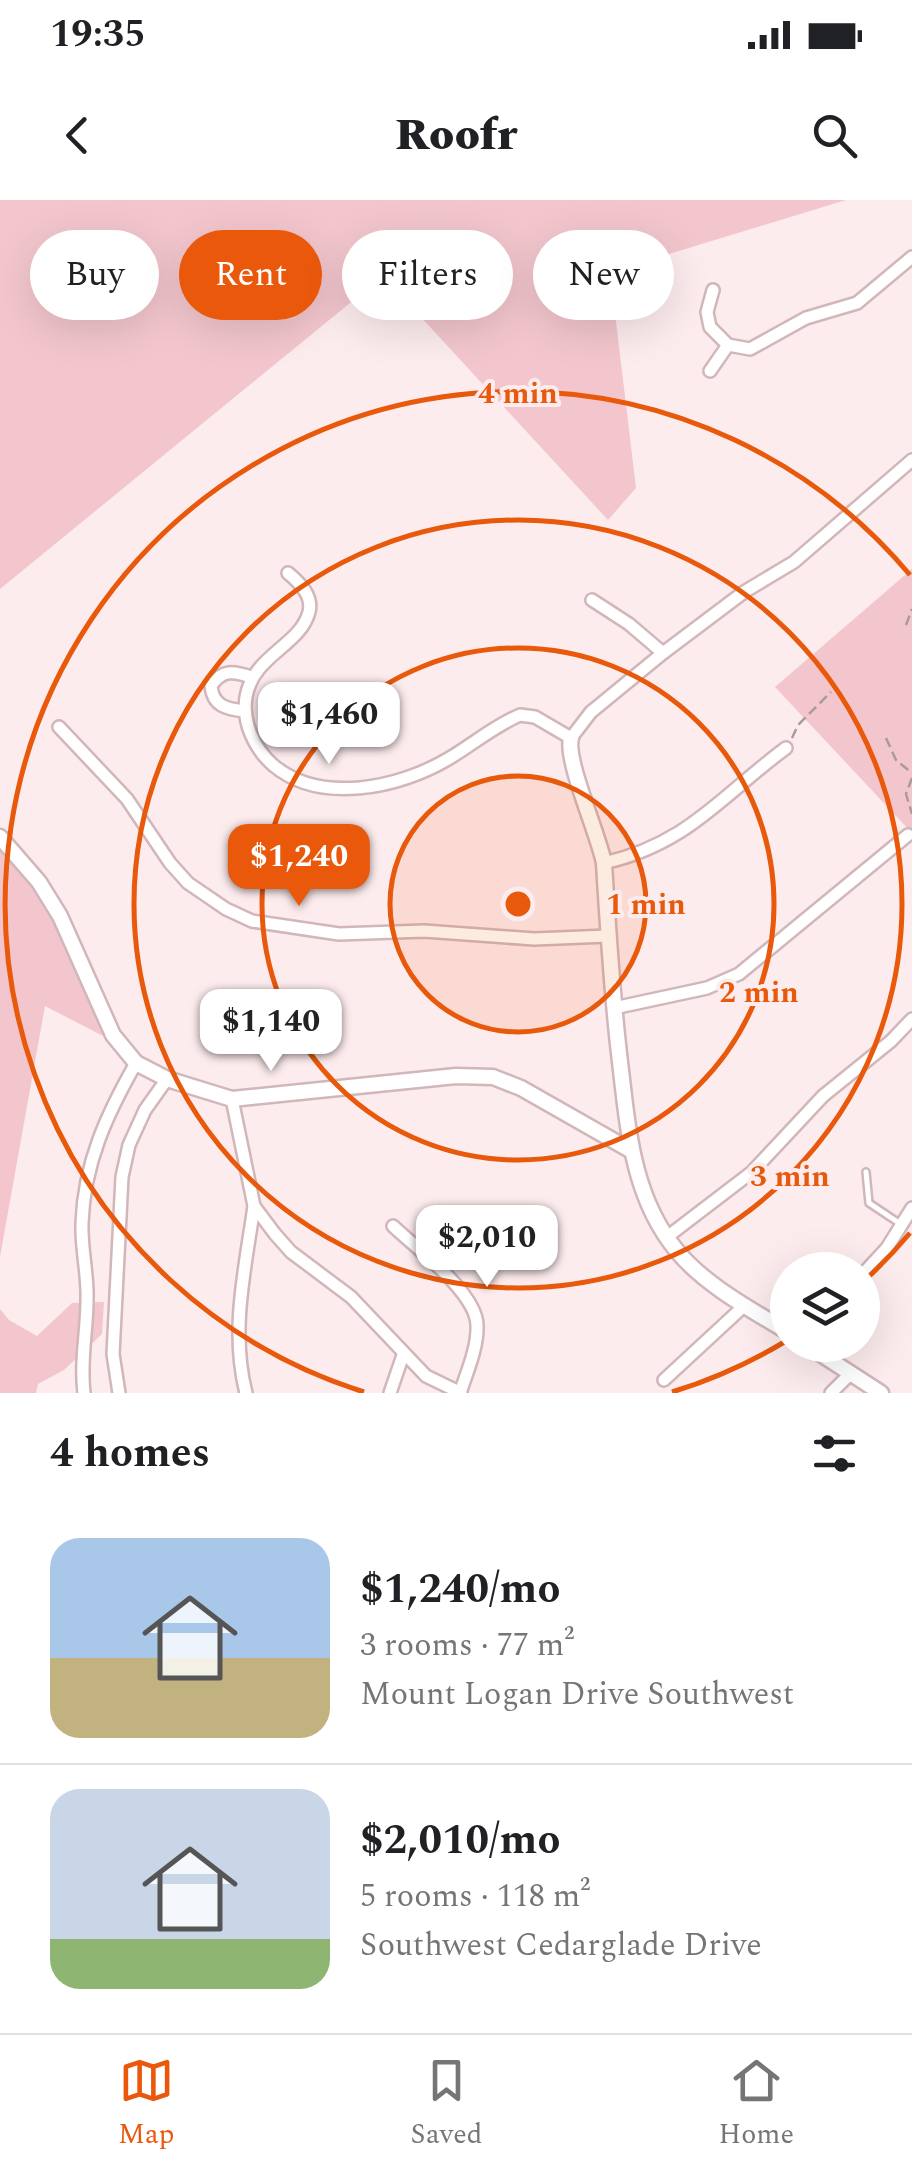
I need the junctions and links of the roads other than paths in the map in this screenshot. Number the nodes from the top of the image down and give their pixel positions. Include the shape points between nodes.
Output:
1 (912, 257) edge
2 (712, 290) dead end
3 (728, 345) junction
4 (710, 371) dead end
5 (912, 460) edge
6 (288, 573) dead end
7 (592, 600) dead end
8 (663, 653) junction
9 (252, 677) junction
10 (245, 711) junction
11 (59, 728) dead end
12 (571, 738) junction
13 (786, 748) road end
14 (908, 835) dead end
15 (0, 837) edge
16 (604, 863) junction
17 (608, 936) junction
18 (614, 1008) junction
19 (912, 1019) edge
20 (136, 1063) junction
21 (167, 1079) junction
22 (232, 1099) junction
23 (630, 1150) junction
24 (866, 1172) dead end
25 (254, 1206) junction
26 (912, 1208) edge
27 (902, 1225) junction
28 (393, 1226) dead end
29 (667, 1237) junction
30 (880, 1256) edge
31 (745, 1305) junction
32 (770, 1321) edge
33 (403, 1355) junction
34 (834, 1362) edge
35 (851, 1373) junction
36 (664, 1380) dead end
37 (84, 1393) edge
38 (119, 1393) edge
39 (246, 1393) edge
40 (390, 1393) edge
41 (461, 1393) edge
42 (831, 1393) edge
43 (881, 1393) edge

1 - 3 street via 846,308 806,318 750,349
2 - 3 street via 707,321
3 - 4 street
5 - 8 street via 794,562
6 - 9 street via 304,590 308,614
7 - 8 street
8 - 12 street via 591,712
9 - 10 street
9 - 10 street via 226,672 210,686 221,706
10 - 12 street via 255,743 277,769 339,789 415,776 520,715
11 - 17 street via 127,799 188,884 252,921 339,934
12 - 16 street via 570,756
13 - 16 street via 694,824 647,850
14 - 18 street via 739,974 707,988
15 - 20 street via 55,906 113,1035
16 - 17 street
17 - 18 street
18 - 23 street
19 - 29 street via 814,1104 752,1172
20 - 21 street
20 - 37 street via 90,1160 82,1222 88,1299
21 - 22 street
21 - 38 street via 145,1110 122,1177 113,1354
22 - 23 street via 477,1075 521,1088
22 - 25 street
23 - 29 street
24 - 27 lane via 869,1203
25 - 33 street via 291,1252 352,1297
25 - 39 street via 236,1332
26 - 27 street
27 - 30 street
28 - 41 street via 461,1290 476,1313
29 - 31 street via 692,1266
31 - 32 street
31 - 36 street
33 - 40 street
33 - 41 street
34 - 35 street
35 - 42 street
35 - 43 street

